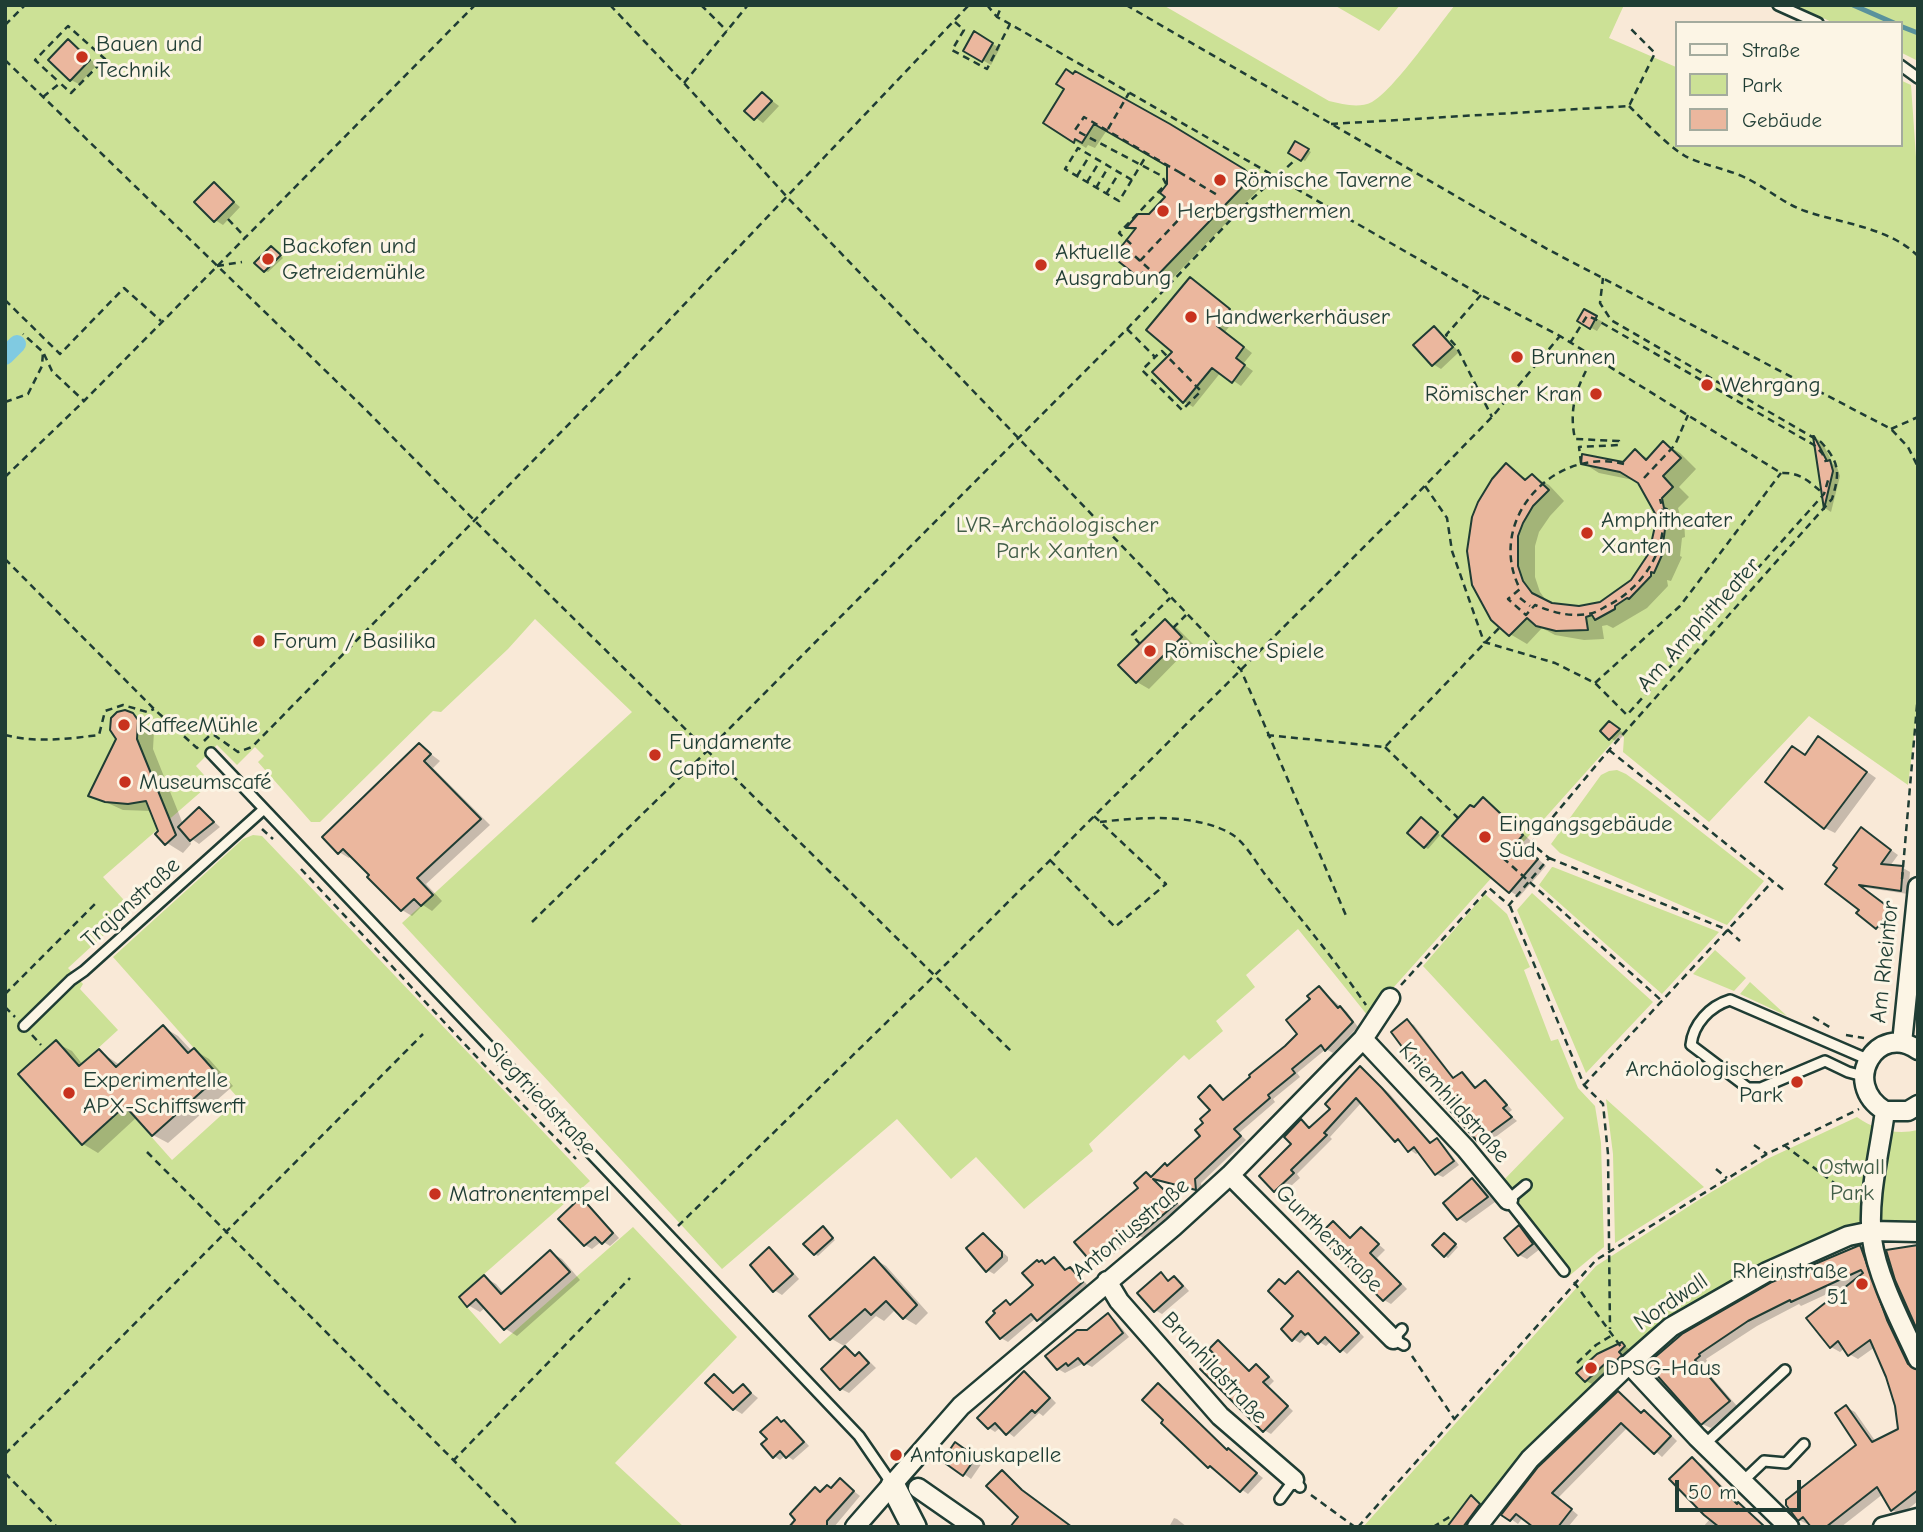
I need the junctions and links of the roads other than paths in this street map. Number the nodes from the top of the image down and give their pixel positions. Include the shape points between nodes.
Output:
1 (1778, 5) edge
2 (1814, 21) edge
3 (1902, 66) edge
4 (1918, 78) edge
5 (211, 753) dead end
6 (264, 809) junction
7 (1910, 885) edge
8 (1390, 998) road end
9 (24, 1026) dead end
10 (1363, 1039) junction
11 (1910, 1046) edge
12 (1865, 1068) junction
13 (1918, 1105) edge
14 (1885, 1111) junction
15 (1230, 1175) junction
16 (1526, 1185) dead end
17 (1508, 1200) junction
18 (1872, 1231) junction
19 (1918, 1232) edge
20 (1564, 1271) dead end
21 (1107, 1281) junction
22 (1400, 1337) road end
23 (1626, 1357) junction
24 (1918, 1359) edge
25 (1785, 1370) dead end
26 (1705, 1444) junction
27 (1804, 1444) dead end
28 (1742, 1482) junction
29 (1297, 1483) joint
30 (892, 1486) junction
31 (918, 1488) dead end
32 (1280, 1499) dead end
33 (1918, 1518) edge
34 (855, 1527) edge
35 (914, 1527) edge
36 (974, 1527) edge
37 (1477, 1527) edge
38 (1789, 1527) edge
39 (1883, 1527) edge

1 - 2 lane
3 - 4 lane
5 - 6 lane, Siegfriedstraße
6 - 9 lane, Trajanstraße
6 - 30 lane, Siegfriedstraße via 859,1436
7 - 11 street, Am Rheintor
8 - 10 street, Antoniusstraße
10 - 15 street, Antoniusstraße
10 - 17 street, Kriemhildstraße
11 - 12 street via 1888,1044 1877,1049
12 - 12 lane via 1730,1000 1712,1009 1692,1035 1691,1045 1748,1088 1762,1088 1825,1061
12 - 14 street via 1867,1094
13 - 14 street via 1908,1111
14 - 18 street
15 - 21 street, Antoniusstraße
15 - 22 street, Guntherstraße
16 - 17 lane
17 - 20 lane
18 - 19 street, Nordwall
18 - 23 street, Nordwall via 1812,1250 1722,1296
18 - 24 street via 1890,1296
21 - 29 street, Brunhildstraße via 1119,1301 1220,1416
21 - 30 street, Antoniusstraße via 961,1406
23 - 26 street
23 - 37 street, Nordwall via 1530,1459
25 - 26 lane
26 - 28 street
27 - 28 lane via 1786,1463 1764,1461
28 - 38 street
29 - 32 lane
30 - 34 street, Antoniusstraße
30 - 35 street, Siegfriedstraße
31 - 36 street
33 - 39 street

